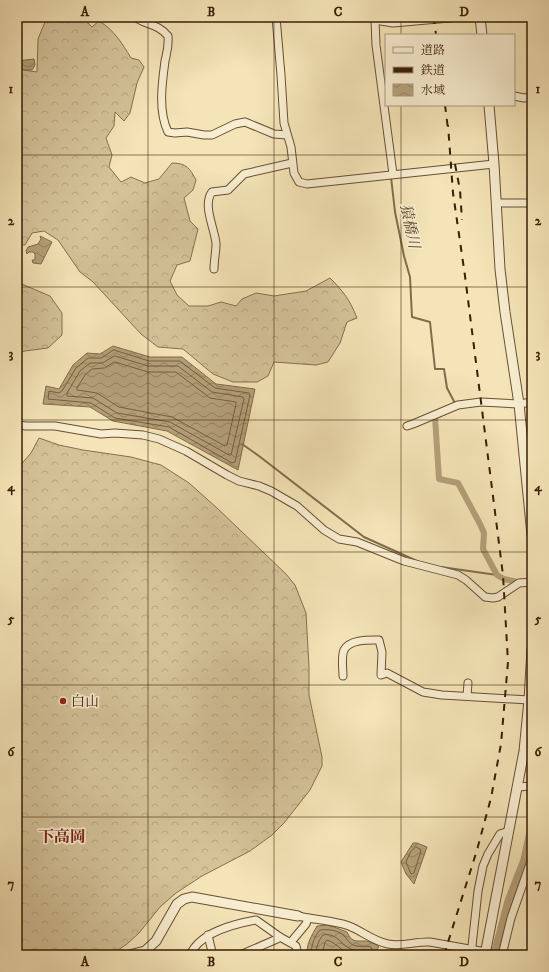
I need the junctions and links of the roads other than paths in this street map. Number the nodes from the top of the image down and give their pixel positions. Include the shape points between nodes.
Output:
1 (135, 17) edge
2 (276, 17) edge
3 (461, 17) edge
4 (480, 17) edge
5 (482, 34) edge
6 (515, 96) edge
7 (532, 97) edge
8 (489, 106) edge
9 (287, 135) junction
10 (292, 163) junction
11 (494, 164) junction
12 (391, 174) junction
13 (496, 203) junction
14 (532, 203) edge
15 (214, 270) dead end
16 (532, 402) edge
17 (519, 404) junction
18 (17, 425) edge
19 (407, 426) dead end
20 (532, 534) edge
21 (532, 582) edge
22 (532, 649) edge
23 (343, 676) dead end
24 (468, 683) dead end
25 (467, 696) junction
26 (529, 700) junction
27 (528, 752) edge
28 (532, 786) edge
29 (517, 787) junction
30 (509, 831) junction
31 (532, 858) edge
32 (298, 916) joint
33 (308, 918) junction
34 (208, 935) junction
35 (280, 937) junction
36 (291, 942) junction
37 (471, 952) edge
38 (144, 953) edge
39 (486, 953) edge
40 (129, 955) edge
41 (190, 955) edge
42 (213, 955) edge
43 (240, 955) edge
44 (298, 955) edge
45 (502, 955) edge

1 - 9 street via 153,24 168,36 162,108 168,132 212,135 245,122 274,134
2 - 9 street
3 - 12 street via 393,23 375,20
4 - 5 street
6 - 7 street
8 - 11 street
9 - 10 street
10 - 12 street via 298,182 307,184
10 - 15 street via 244,174 228,190 212,192 209,196 216,245
11 - 12 street
11 - 13 street
13 - 14 street
13 - 17 street via 500,269
16 - 17 street
17 - 19 street via 481,402 456,405
17 - 20 street
18 - 21 street via 61,426 101,434 143,435 159,439 239,481 271,491 297,506 324,530 339,539 361,544 404,562 458,575 485,597 498,597 519,583
22 - 26 street
23 - 25 street via 344,650 351,644 380,640 381,675 387,674 423,692
24 - 25 street
25 - 26 street
26 - 27 street
27 - 29 street
28 - 29 street
29 - 30 street
30 - 37 street via 500,834 483,866
30 - 39 street
31 - 45 street via 511,918
32 - 33 street
32 - 38 street via 192,897 178,904 156,941
33 - 36 street
33 - 37 street via 325,919 351,926 387,944 424,942
34 - 35 street via 256,920
34 - 41 street
34 - 42 street
35 - 36 street
35 - 43 street
36 - 44 street via 296,946
37 - 39 street
38 - 40 street

